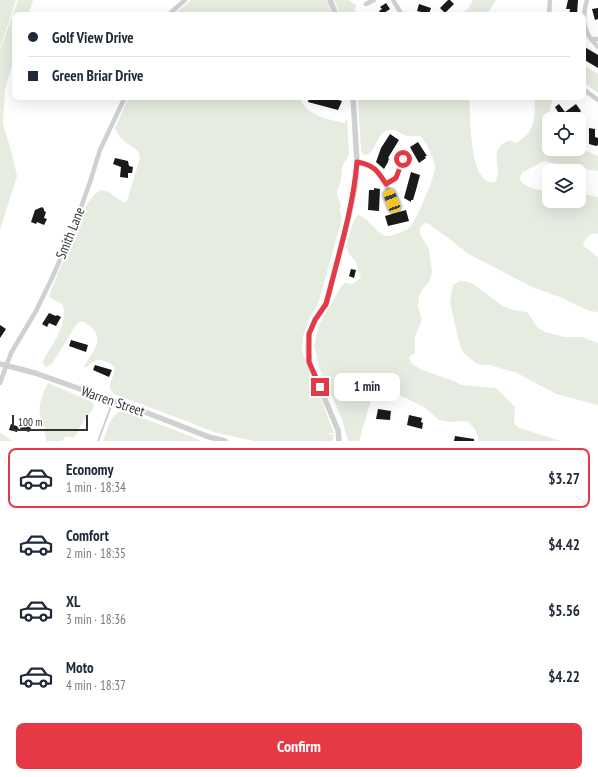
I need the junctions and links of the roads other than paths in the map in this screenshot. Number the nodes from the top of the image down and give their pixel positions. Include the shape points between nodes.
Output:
1 (185, 0) edge
2 (330, 0) edge
3 (374, 0) edge
4 (393, 0) edge
5 (550, 0) edge
6 (588, 0) edge
7 (366, 4) dead end
8 (171, 12) edge
9 (335, 12) edge
10 (400, 12) edge
11 (549, 12) edge
12 (584, 12) edge
13 (586, 28) edge
14 (591, 39) junction
15 (598, 39) edge
16 (598, 47) edge
17 (586, 92) edge
18 (124, 100) edge
19 (353, 100) edge
20 (598, 100) edge
21 (403, 159) dead end
22 (357, 162) junction
23 (386, 184) junction
24 (392, 201) dead end
25 (3, 364) edge
26 (0, 383) edge
27 (113, 401) junction
28 (98, 441) edge
29 (225, 441) edge
30 (340, 441) edge

1 - 8 street
2 - 9 street
3 - 7 street
4 - 10 street
5 - 11 street
6 - 12 street
13 - 14 street
14 - 15 street
14 - 16 street
17 - 20 street
18 - 25 street, Smith Lane via 100,150 74,227 53,276 36,311
19 - 22 street
21 - 23 street via 396,178
22 - 23 street via 369,164
22 - 30 street via 349,216 329,293 326,304 309,334 308,346 309,362 338,430
23 - 24 street
25 - 26 street, Smith Lane
25 - 27 street, Warren Street
27 - 28 lane
27 - 29 street, Warren Street

